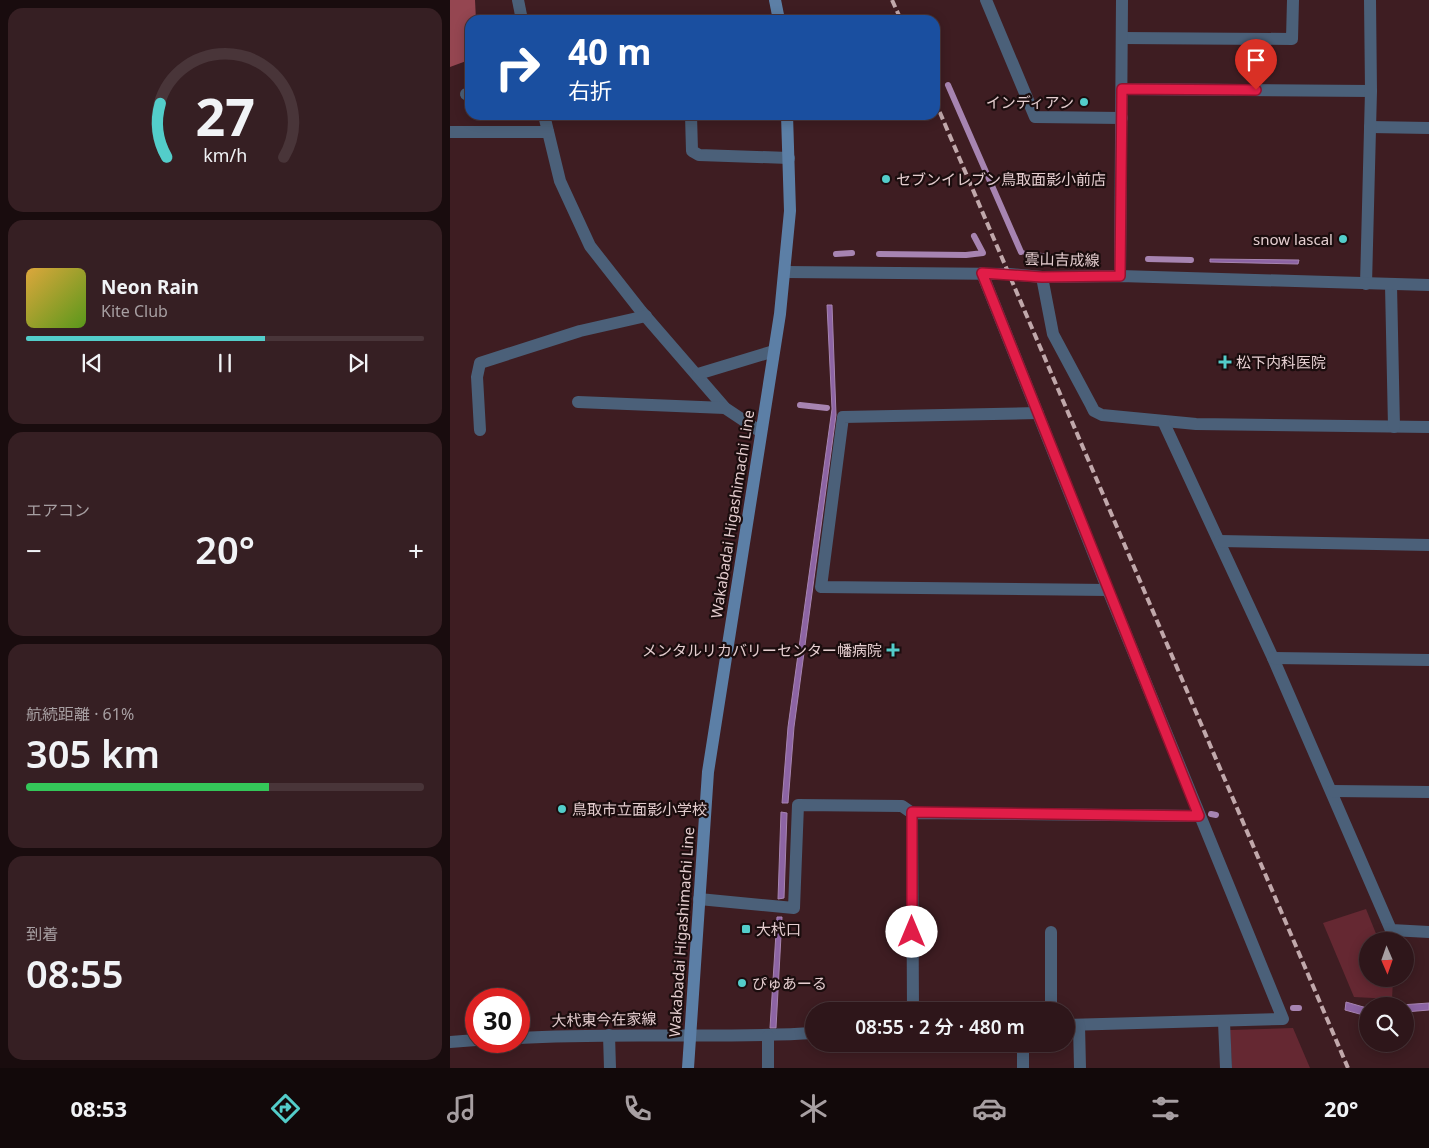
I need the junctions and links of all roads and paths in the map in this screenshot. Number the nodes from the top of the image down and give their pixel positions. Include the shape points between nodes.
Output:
1 (518, 0) edge
2 (775, 0) edge
3 (986, 0) edge
4 (1122, 0) edge
5 (1293, 0) edge
6 (1370, 0) edge
7 (521, 15) edge
8 (778, 15) edge
9 (1122, 38) junction
10 (1122, 89) junction
11 (1371, 91) junction
12 (1122, 118) junction
13 (545, 120) edge
14 (691, 120) edge
15 (787, 120) edge
16 (1370, 127) junction
17 (1429, 128) edge
18 (450, 132) edge
19 (548, 132) junction
20 (788, 158) junction
21 (785, 272) junction
22 (982, 273) junction
23 (1120, 276) junction
24 (1042, 277) junction
25 (1366, 284) junction
26 (1390, 285) junction
27 (1429, 285) edge
28 (646, 316) junction
29 (774, 351) junction
30 (698, 374) junction
31 (578, 402) dead end
32 (726, 408) junction
33 (1038, 413) junction
34 (1163, 421) junction
35 (1394, 427) junction
36 (1429, 427) edge
37 (480, 430) dead end
38 (761, 432) junction
39 (1220, 541) junction
40 (1429, 545) edge
41 (1108, 590) junction
42 (1273, 658) junction
43 (1429, 660) edge
44 (1332, 791) junction
45 (1429, 792) edge
46 (912, 812) junction
47 (1199, 816) junction
48 (699, 899) junction
49 (1051, 932) dead end
50 (1429, 932) edge
51 (913, 1002) edge
52 (1051, 1002) edge
53 (1224, 1022) junction
54 (1075, 1025) edge
55 (1079, 1025) junction
56 (690, 1034) junction
57 (805, 1034) edge
58 (609, 1035) junction
59 (768, 1036) junction
60 (530, 1038) edge
61 (465, 1041) edge
62 (450, 1042) edge
63 (1023, 1052) edge
64 (610, 1068) edge
65 (688, 1068) edge
66 (768, 1068) edge
67 (1023, 1068) edge
68 (1080, 1068) edge
69 (1226, 1068) edge

1 - 7 street
2 - 8 main road
3 - 12 street via 1035,117
4 - 9 street
5 - 9 street via 1292,39
6 - 11 street
9 - 10 street
10 - 11 street
10 - 12 street
11 - 16 street
12 - 23 street
13 - 19 street
14 - 20 street via 692,151 699,155
15 - 20 main road, Wakabadai Higashimachi Line
16 - 17 street
16 - 25 street
18 - 19 street
19 - 28 street via 560,181 590,246
20 - 21 main road, Wakabadai Higashimachi Line via 790,211
21 - 22 street, 雲山吉成線
21 - 29 main road, Wakabadai Higashimachi Line
22 - 24 street, 雲山吉成線
22 - 33 street
23 - 24 street, 雲山吉成線
23 - 25 street, 雲山吉成線
24 - 34 street via 1052,334 1094,411
25 - 26 street, 雲山吉成線
26 - 27 street, 雲山吉成線
26 - 35 street
28 - 30 street
28 - 37 street via 580,331 480,362 477,377
29 - 30 street
29 - 38 main road, Wakabadai Higashimachi Line
30 - 32 street
31 - 32 street
32 - 38 street
33 - 41 street
33 - 41 street via 843,417 821,587
34 - 35 street
34 - 39 street
35 - 36 street
38 - 48 main road, Wakabadai Higashimachi Line via 708,772
39 - 40 street
39 - 42 street
41 - 47 street
42 - 43 street
42 - 44 street
44 - 45 street
44 - 50 street via 1391,930
46 - 47 street
46 - 48 street via 902,806 798,805 794,908
46 - 51 street
47 - 53 street via 1283,1019
48 - 56 main road, Wakabadai Higashimachi Line
49 - 52 street
53 - 55 street
53 - 69 street
54 - 55 street
55 - 68 street
56 - 58 street, 大杙東今在家線
56 - 59 street, 大杙東今在家線
56 - 65 main road, Wakabadai Higashimachi Line
57 - 59 street, 大杙東今在家線
58 - 60 street, 大杙東今在家線
58 - 64 street
59 - 66 street
61 - 62 street
63 - 67 street

